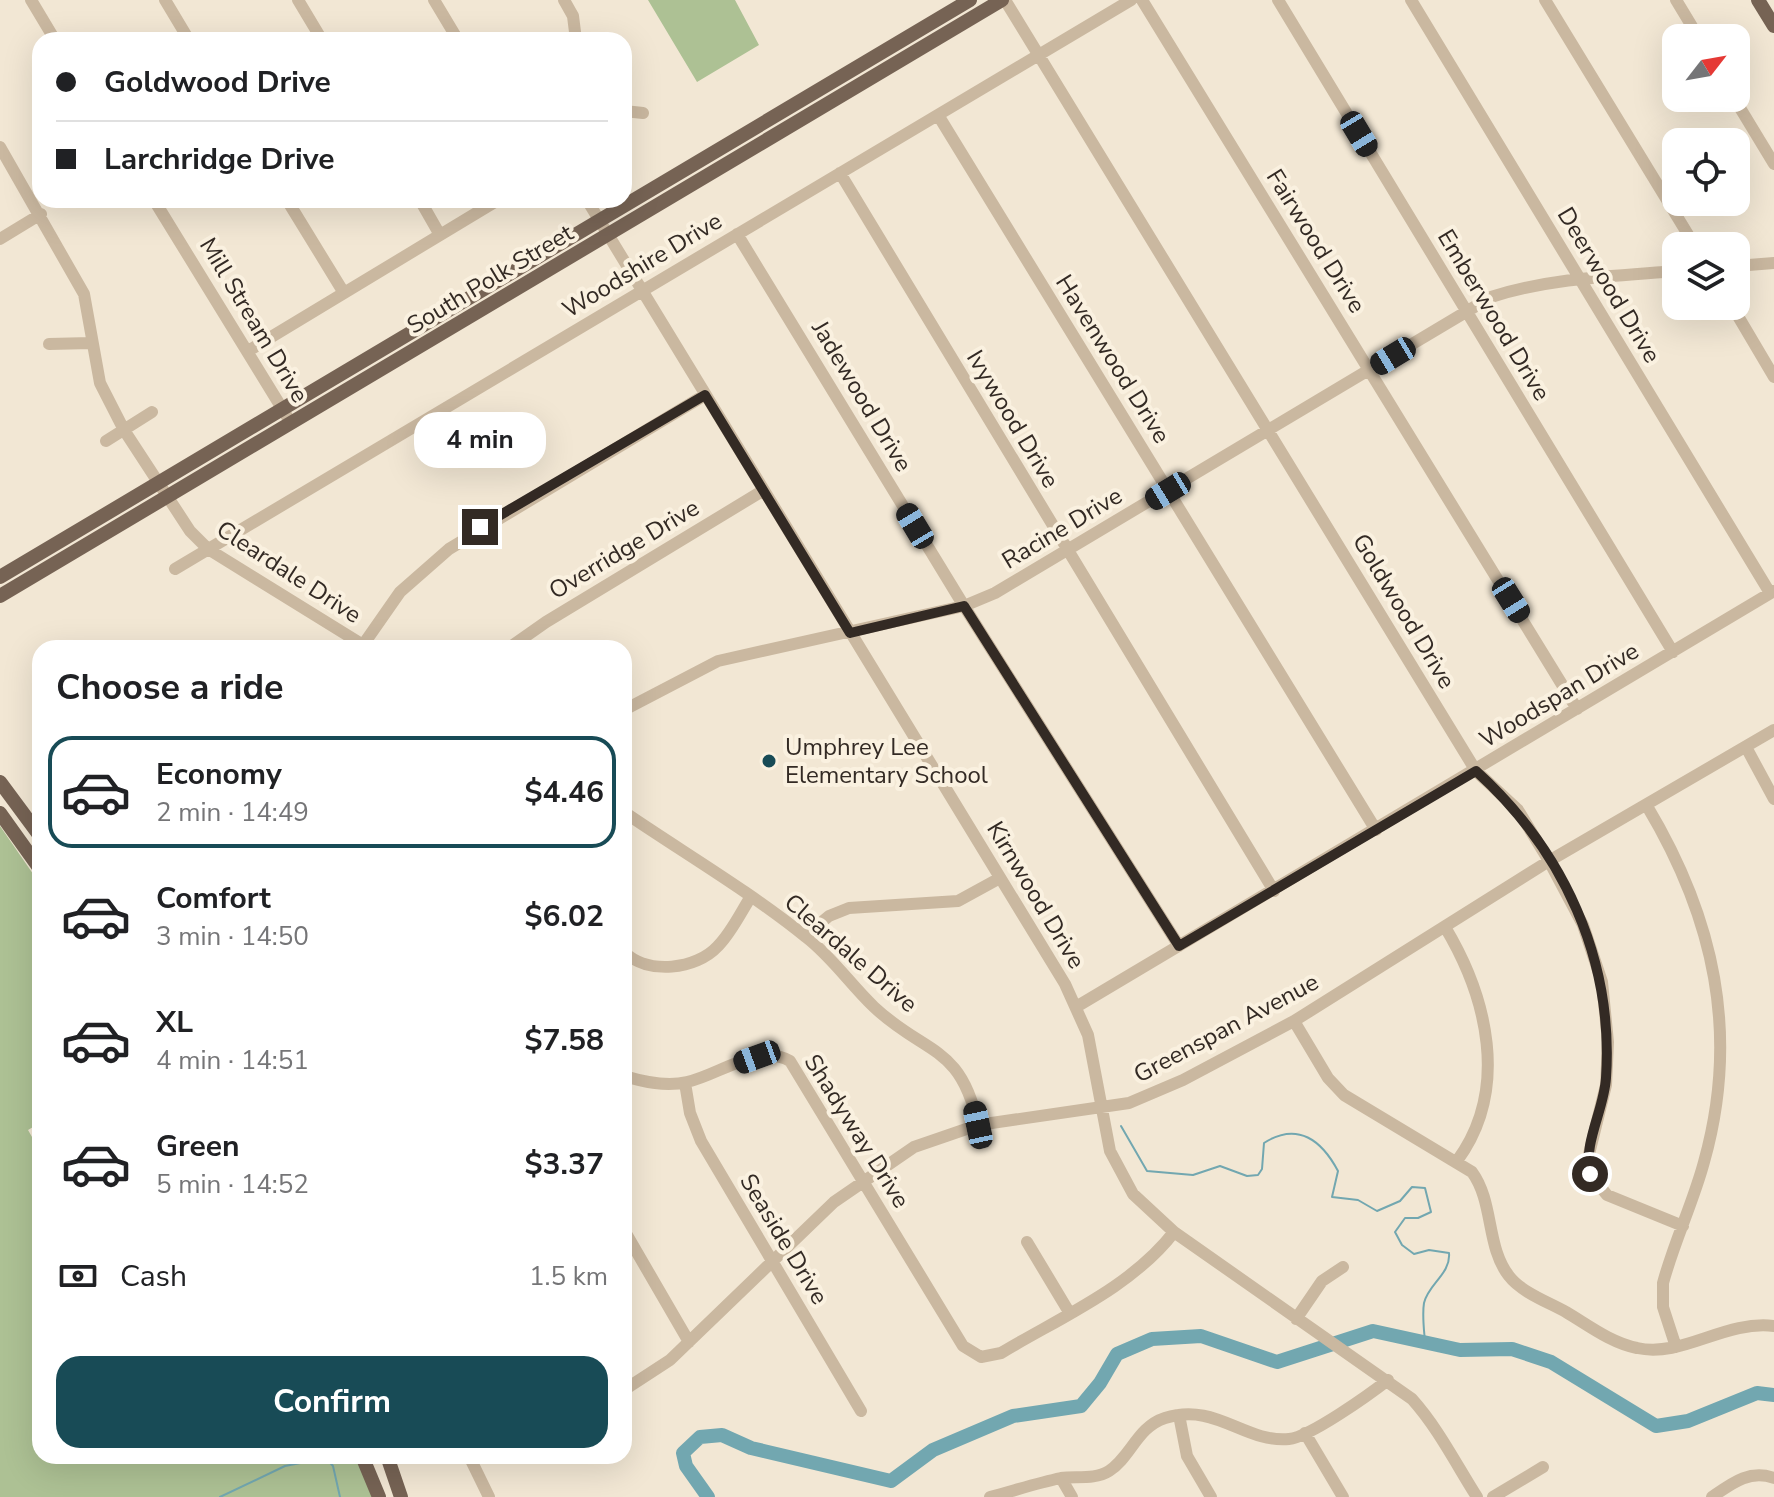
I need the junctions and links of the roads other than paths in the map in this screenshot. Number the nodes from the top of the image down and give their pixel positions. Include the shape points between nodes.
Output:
1 (31, 0) edge
2 (165, 0) edge
3 (298, 0) edge
4 (434, 0) edge
5 (564, 0) edge
6 (970, 0) edge
7 (1004, 0) edge
8 (1131, 0) edge
9 (1142, 0) edge
10 (1278, 0) edge
11 (1411, 0) edge
12 (1545, 0) edge
13 (1676, 0) edge
14 (1758, 0) edge
15 (1691, 24) edge
16 (1774, 26) edge
17 (50, 32) edge
18 (184, 32) edge
19 (317, 32) edge
20 (453, 32) edge
21 (575, 32) edge
22 (1039, 55) junction
23 (632, 112) edge
24 (782, 112) junction
25 (1742, 112) edge
26 (643, 113) dead end
27 (938, 115) junction
28 (789, 126) junction
29 (0, 147) edge
30 (1774, 164) edge
31 (840, 173) junction
32 (32, 199) edge
33 (632, 201) edge
34 (37, 208) edge
35 (159, 208) edge
36 (292, 208) edge
37 (425, 208) edge
38 (485, 208) edge
39 (592, 208) edge
40 (621, 208) edge
41 (41, 214) junction
42 (599, 221) junction
43 (1686, 232) edge
44 (608, 234) junction
45 (737, 234) junction
46 (440, 235) junction
47 (0, 239) edge
48 (1774, 263) edge
49 (1750, 265) edge
50 (1662, 272) edge
51 (1580, 279) junction
52 (642, 291) junction
53 (344, 293) junction
54 (1467, 312) junction
55 (1740, 320) edge
56 (91, 343) junction
57 (49, 344) dead end
58 (248, 351) junction
59 (1369, 370) junction
60 (1774, 377) edge
61 (705, 395) junction
62 (282, 409) junction
63 (152, 412) dead end
64 (291, 423) junction
65 (124, 430) junction
66 (1268, 431) junction
67 (106, 441) dead end
68 (159, 483) junction
69 (764, 490) junction
70 (1168, 491) junction
71 (167, 497) junction
72 (52, 546) junction
73 (208, 549) junction
74 (1067, 551) junction
75 (61, 560) junction
76 (175, 569) dead end
77 (0, 577) edge
78 (1772, 592) edge
79 (0, 596) edge
80 (964, 606) junction
81 (850, 633) junction
82 (355, 640) edge
83 (369, 640) edge
84 (520, 640) edge
85 (1673, 652) junction
86 (632, 706) edge
87 (1577, 709) junction
88 (1774, 730) edge
89 (1746, 747) junction
90 (1476, 771) junction
91 (0, 782) edge
92 (1774, 799) edge
93 (1647, 806) junction
94 (0, 813) edge
95 (632, 817) edge
96 (32, 825) edge
97 (1376, 830) junction
98 (32, 858) edge
99 (1549, 861) junction
100 (1000, 878) junction
101 (1274, 891) junction
102 (750, 898) junction
103 (1445, 927) junction
104 (805, 936) junction
105 (1179, 946) junction
106 (632, 956) edge
107 (1076, 1007) junction
108 (1294, 1021) junction
109 (632, 1078) edge
110 (685, 1083) junction
111 (1101, 1107) junction
112 (978, 1125) junction
113 (1457, 1161) junction
114 (864, 1182) junction
115 (1683, 1226) junction
116 (1174, 1232) junction
117 (1027, 1242) dead end
118 (632, 1244) edge
119 (772, 1261) junction
120 (1343, 1267) dead end
121 (1069, 1312) junction
122 (1296, 1319) junction
123 (1774, 1326) edge
124 (689, 1342) junction
125 (1676, 1347) junction
126 (1388, 1380) junction
127 (632, 1385) edge
128 (861, 1411) dead end
129 (1179, 1415) junction
130 (1305, 1433) junction
131 (365, 1464) edge
132 (390, 1464) edge
133 (473, 1464) edge
134 (1543, 1467) dead end
135 (1061, 1478) junction
136 (1774, 1478) edge
137 (379, 1497) edge
138 (401, 1497) edge
139 (489, 1497) edge
140 (990, 1497) edge
141 (1072, 1497) edge
142 (1211, 1497) edge
143 (1343, 1497) edge
144 (1477, 1497) edge
145 (1493, 1497) edge
146 (1712, 1497) edge

1 - 17 street
2 - 18 street
3 - 19 street
4 - 20 street
5 - 21 street
6 - 24 main road, South Polk Street
7 - 22 street, Goldwood Drive
7 - 28 main road, South Polk Street
8 - 22 street, Woodshire Drive
9 - 59 street, Fairwood Drive
10 - 54 street, Emberwood Drive
11 - 51 street, Deerwood Drive
12 - 43 street
13 - 15 street
14 - 16 main road
22 - 27 street, Woodshire Drive
22 - 66 street, Goldwood Drive
23 - 26 street
24 - 28 main road
24 - 33 main road, South Polk Street
25 - 30 street
27 - 31 street, Woodshire Drive
27 - 70 street, Havenwood Drive
28 - 44 main road, South Polk Street
29 - 32 street, Cleardale Drive
31 - 45 street, Woodshire Drive
31 - 74 street, Ivywood Drive
34 - 41 street, Cleardale Drive
35 - 58 street, Mill Stream Drive
36 - 53 street
37 - 46 street
38 - 46 street
39 - 42 street, Kirnwood Drive
40 - 42 main road, South Polk Street
41 - 47 street
41 - 56 street, Cleardale Drive via 84,294
42 - 44 street, Kirnwood Drive
42 - 62 main road, South Polk Street
44 - 52 street, Kirnwood Drive
44 - 64 main road, South Polk Street
45 - 52 street, Woodshire Drive
45 - 80 street, Jadewood Drive
46 - 53 street
48 - 49 street
50 - 51 street, Racine Drive
51 - 54 street, Racine Drive via 1517,289
51 - 78 street, Deerwood Drive
52 - 61 street, Kirnwood Drive
52 - 73 street, Woodshire Drive
53 - 58 street
54 - 59 street, Racine Drive
54 - 85 street, Emberwood Drive
55 - 60 street
56 - 57 street
56 - 65 street, Cleardale Drive via 100,383
58 - 62 street, Mill Stream Drive
59 - 66 street, Racine Drive
59 - 87 street, Fairwood Drive
61 - 69 street, Kirnwood Drive
61 - 83 street via 449,549 400,592
62 - 64 street, Mill Stream Drive
62 - 68 main road, South Polk Street
63 - 65 street
64 - 71 main road, South Polk Street
65 - 67 street
65 - 68 street, Cleardale Drive
66 - 70 street, Racine Drive
66 - 90 street, Goldwood Drive
68 - 71 street, Cleardale Drive
68 - 72 main road, South Polk Street
69 - 81 street, Kirnwood Drive
69 - 84 street, Overridge Drive
70 - 74 street, Racine Drive
70 - 97 street, Havenwood Drive
71 - 73 street, Cleardale Drive
71 - 75 main road, South Polk Street
72 - 75 main road
72 - 77 main road, South Polk Street
73 - 76 street, Woodshire Drive
73 - 82 street, Cleardale Drive
74 - 80 street, Racine Drive
74 - 101 street, Ivywood Drive
75 - 79 main road, South Polk Street
78 - 85 street, Woodspan Drive
80 - 81 street, Racine Drive
80 - 105 street, Jadewood Drive
81 - 86 street, Racine Drive via 704,666
81 - 100 street, Kirnwood Drive
85 - 87 street, Woodspan Drive
87 - 90 street, Woodspan Drive
88 - 89 street, Greenspan Avenue
89 - 92 street
89 - 93 street, Greenspan Avenue
90 - 97 street, Woodspan Drive
90 - 99 street, Goldwood Drive via 1518,810
91 - 96 main road
93 - 99 street, Greenspan Avenue
93 - 115 street via 1696,900 1720,1027 1712,1128
94 - 98 main road
95 - 102 street, Cleardale Drive
97 - 101 street, Woodspan Drive
99 - 103 street, Greenspan Avenue
99 - 115 street, Goldwood Drive via 1583,925 1606,1010 1606,1085 1589,1154 1590,1174 1607,1195
100 - 104 street via 958,901 849,908
100 - 107 street, Kirnwood Drive
101 - 105 street, Woodspan Drive
102 - 104 street, Cleardale Drive
102 - 106 street via 719,945 694,960 652,966
103 - 108 street, Greenspan Avenue
103 - 113 street via 1474,981 1487,1043 1478,1119
104 - 112 street, Cleardale Drive via 876,1009 960,1071 973,1097
105 - 107 street, Woodspan Drive
107 - 111 street, Kirnwood Drive via 1092,1052
108 - 111 street, Greenspan Avenue via 1145,1098
108 - 113 street via 1344,1095
109 - 110 street, Shadyway Drive
110 - 114 street, Shadyway Drive via 757,1057 780,1056 797,1069
110 - 119 street, Seaside Drive via 694,1127
111 - 112 street, Greenspan Avenue
111 - 116 street, Kirnwood Drive via 1118,1172 1133,1194
112 - 114 street, Greenspan Avenue via 914,1147
113 - 125 street via 1478,1181 1505,1270 1515,1282 1627,1346
114 - 119 street, Greenspan Avenue via 821,1213
114 - 121 street, Shadyway Drive via 963,1346 974,1355 989,1357
115 - 125 street via 1663,1283 1663,1307
116 - 121 street via 1142,1267
116 - 122 street, Kirnwood Drive
117 - 121 street
118 - 124 street
119 - 124 street, Greenspan Avenue
119 - 128 street, Seaside Drive
120 - 122 street via 1322,1281
122 - 126 street, Kirnwood Drive
123 - 125 street via 1741,1325
124 - 127 street, Greenspan Avenue
126 - 130 street
126 - 144 street, Kirnwood Drive via 1432,1421
129 - 130 street via 1207,1414 1290,1439
129 - 135 street via 1146,1428 1110,1471
129 - 142 street via 1187,1456
130 - 143 street
131 - 137 main road
132 - 138 main road
133 - 139 street
134 - 145 street
135 - 140 street
135 - 141 street
136 - 146 street via 1748,1475

